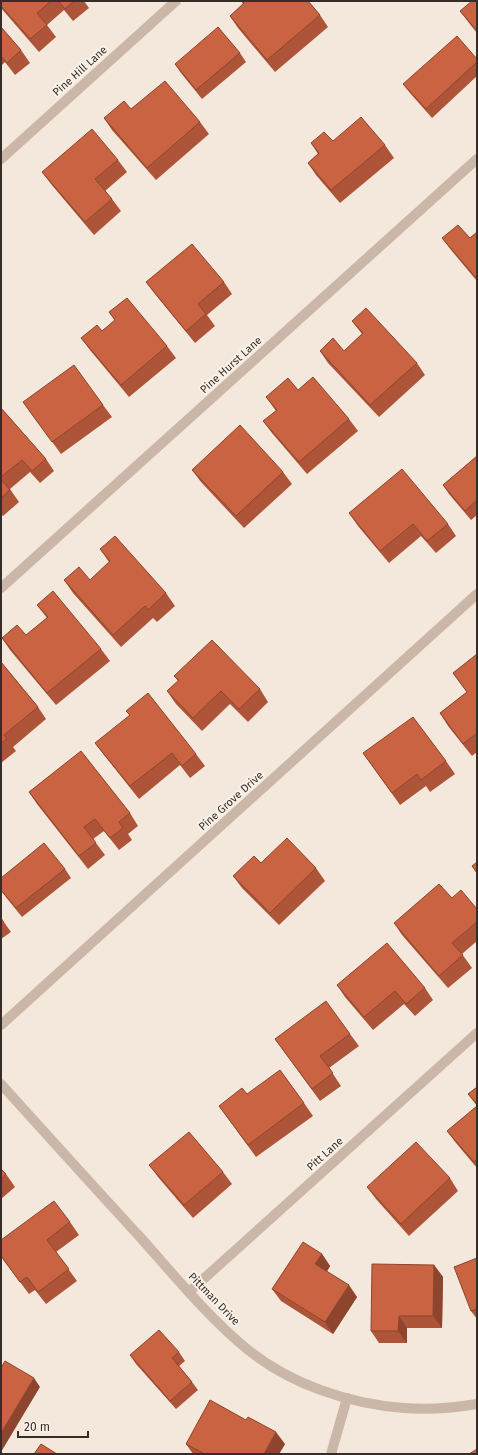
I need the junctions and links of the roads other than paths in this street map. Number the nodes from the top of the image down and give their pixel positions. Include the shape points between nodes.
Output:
1 (176, 1) edge
2 (1, 159) edge
3 (477, 159) edge
4 (1, 588) edge
5 (477, 594) edge
6 (1, 1025) edge
7 (477, 1033) edge
8 (1, 1084) edge
9 (190, 1292) junction
10 (346, 1398) junction
11 (477, 1404) edge
12 (331, 1454) edge

1 - 2 street, Pine Hill Lane
3 - 4 street, Pine Hurst Lane
5 - 6 street, Pine Grove Drive
7 - 9 street, Pitt Lane
8 - 9 street, Pittman Drive
9 - 10 street, Pittman Drive via 248,1350 277,1369
10 - 11 street, Pittman Drive via 405,1408 429,1409
10 - 12 street

